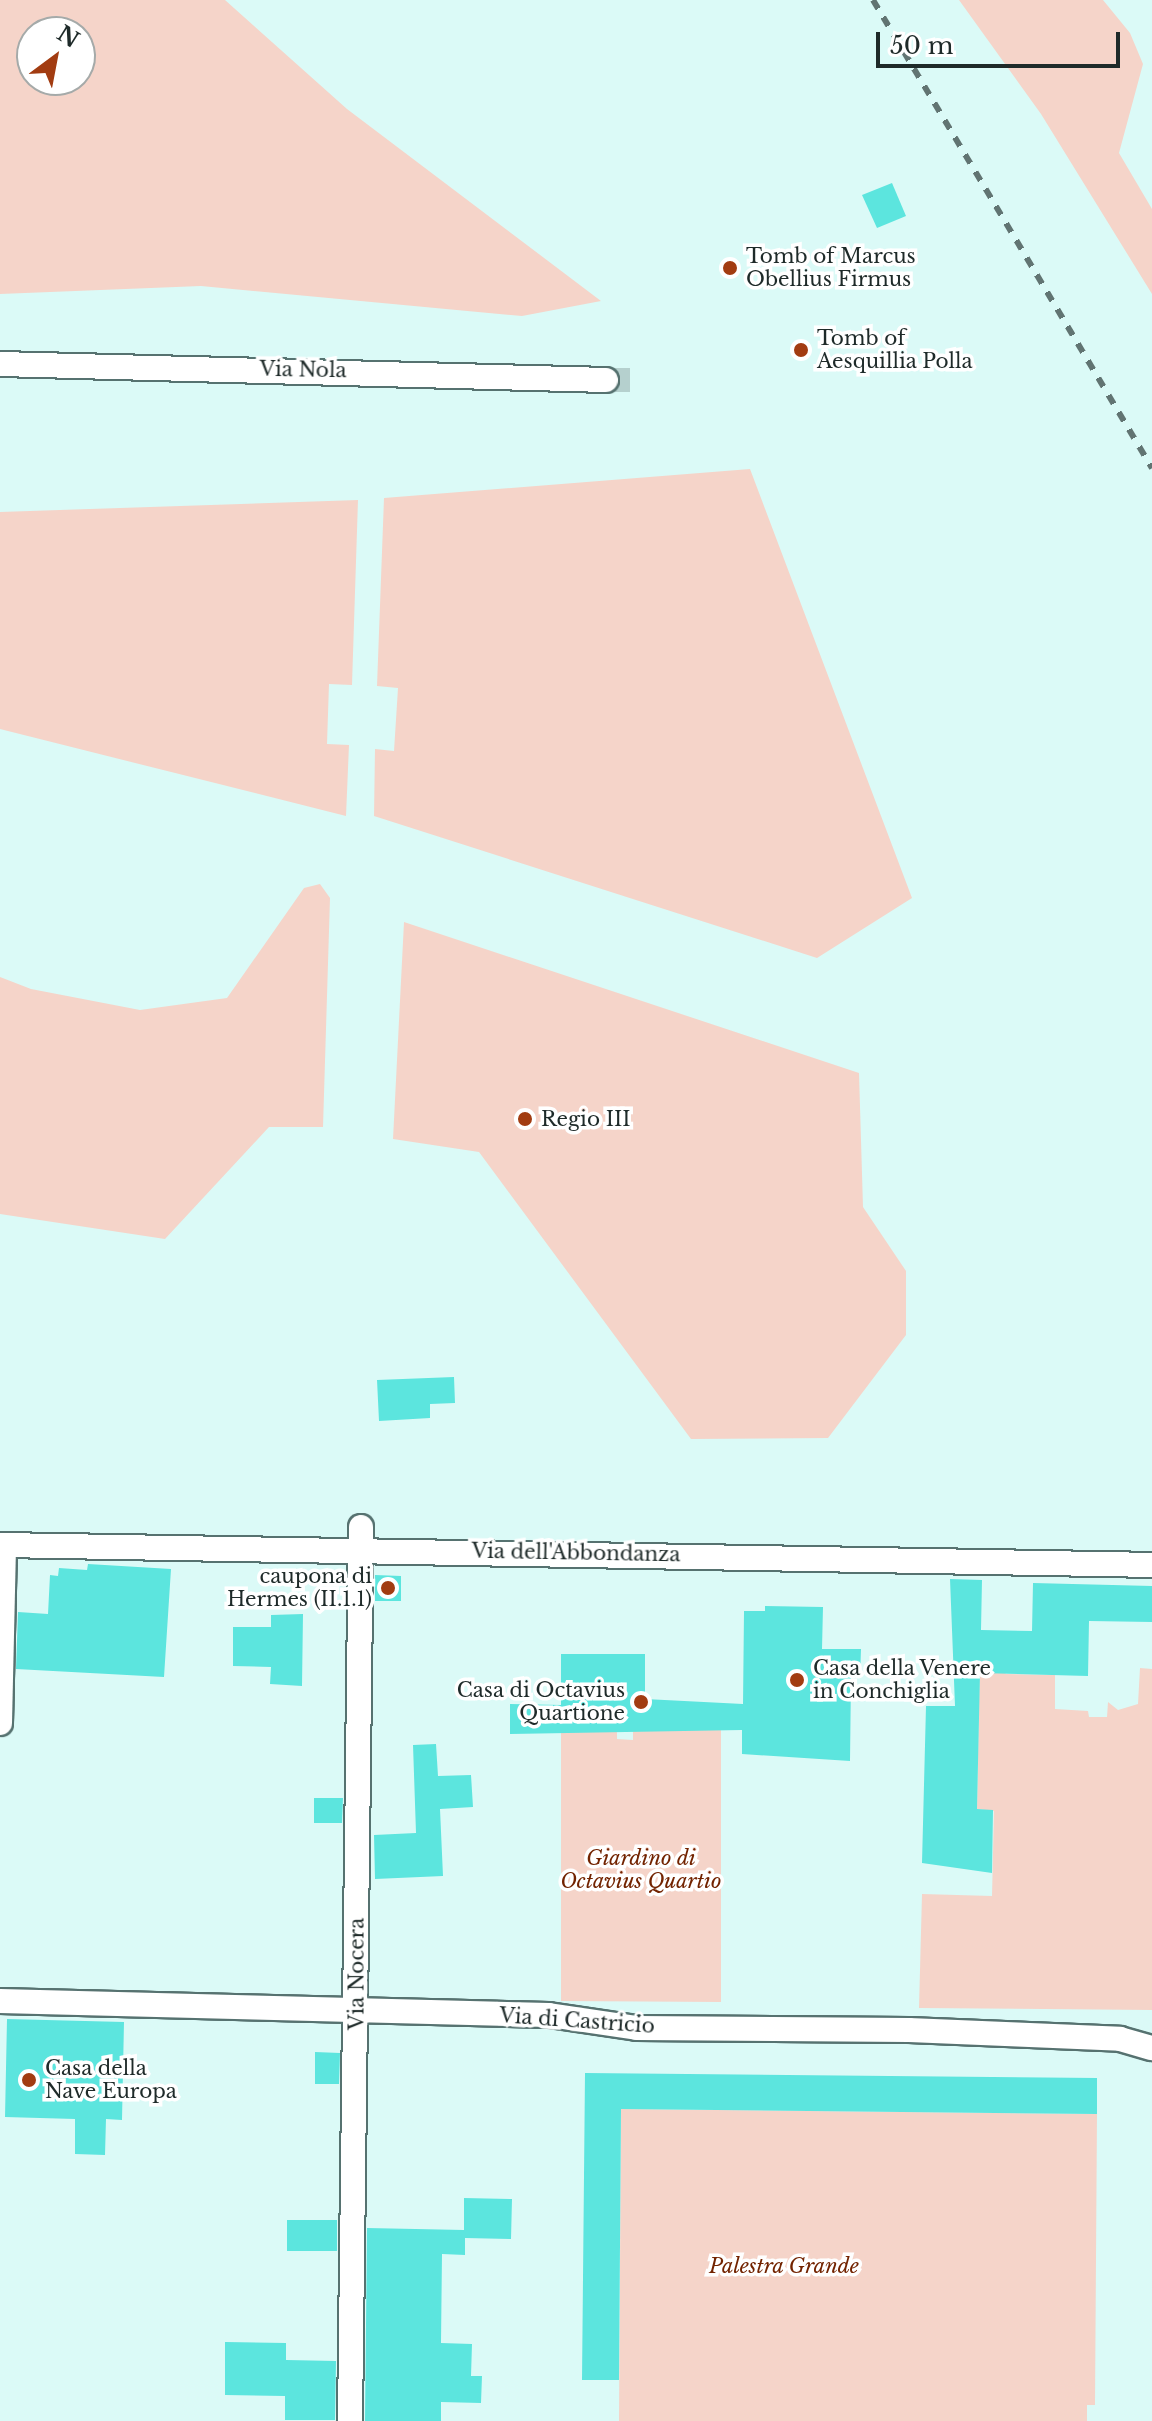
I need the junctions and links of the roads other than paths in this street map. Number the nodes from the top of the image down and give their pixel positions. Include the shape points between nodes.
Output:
1 (0, 364) edge
2 (606, 380) tunnel mouth
3 (360, 1537) junction
4 (2, 1545) edge
5 (1152, 1565) edge
6 (0, 1723) edge
7 (0, 2001) edge
8 (357, 2014) junction
9 (1152, 2048) edge
10 (350, 2421) edge

1 - 2 street, Via Nola
3 - 4 street, Via dell'Abbondanza
3 - 5 street, Via dell'Abbondanza
3 - 8 street, Via Nocera
4 - 6 street
7 - 8 street, Via di Castricio
8 - 9 street, Via di Castricio via 549,2015 637,2028 1120,2039
8 - 10 street, Via Nocera

